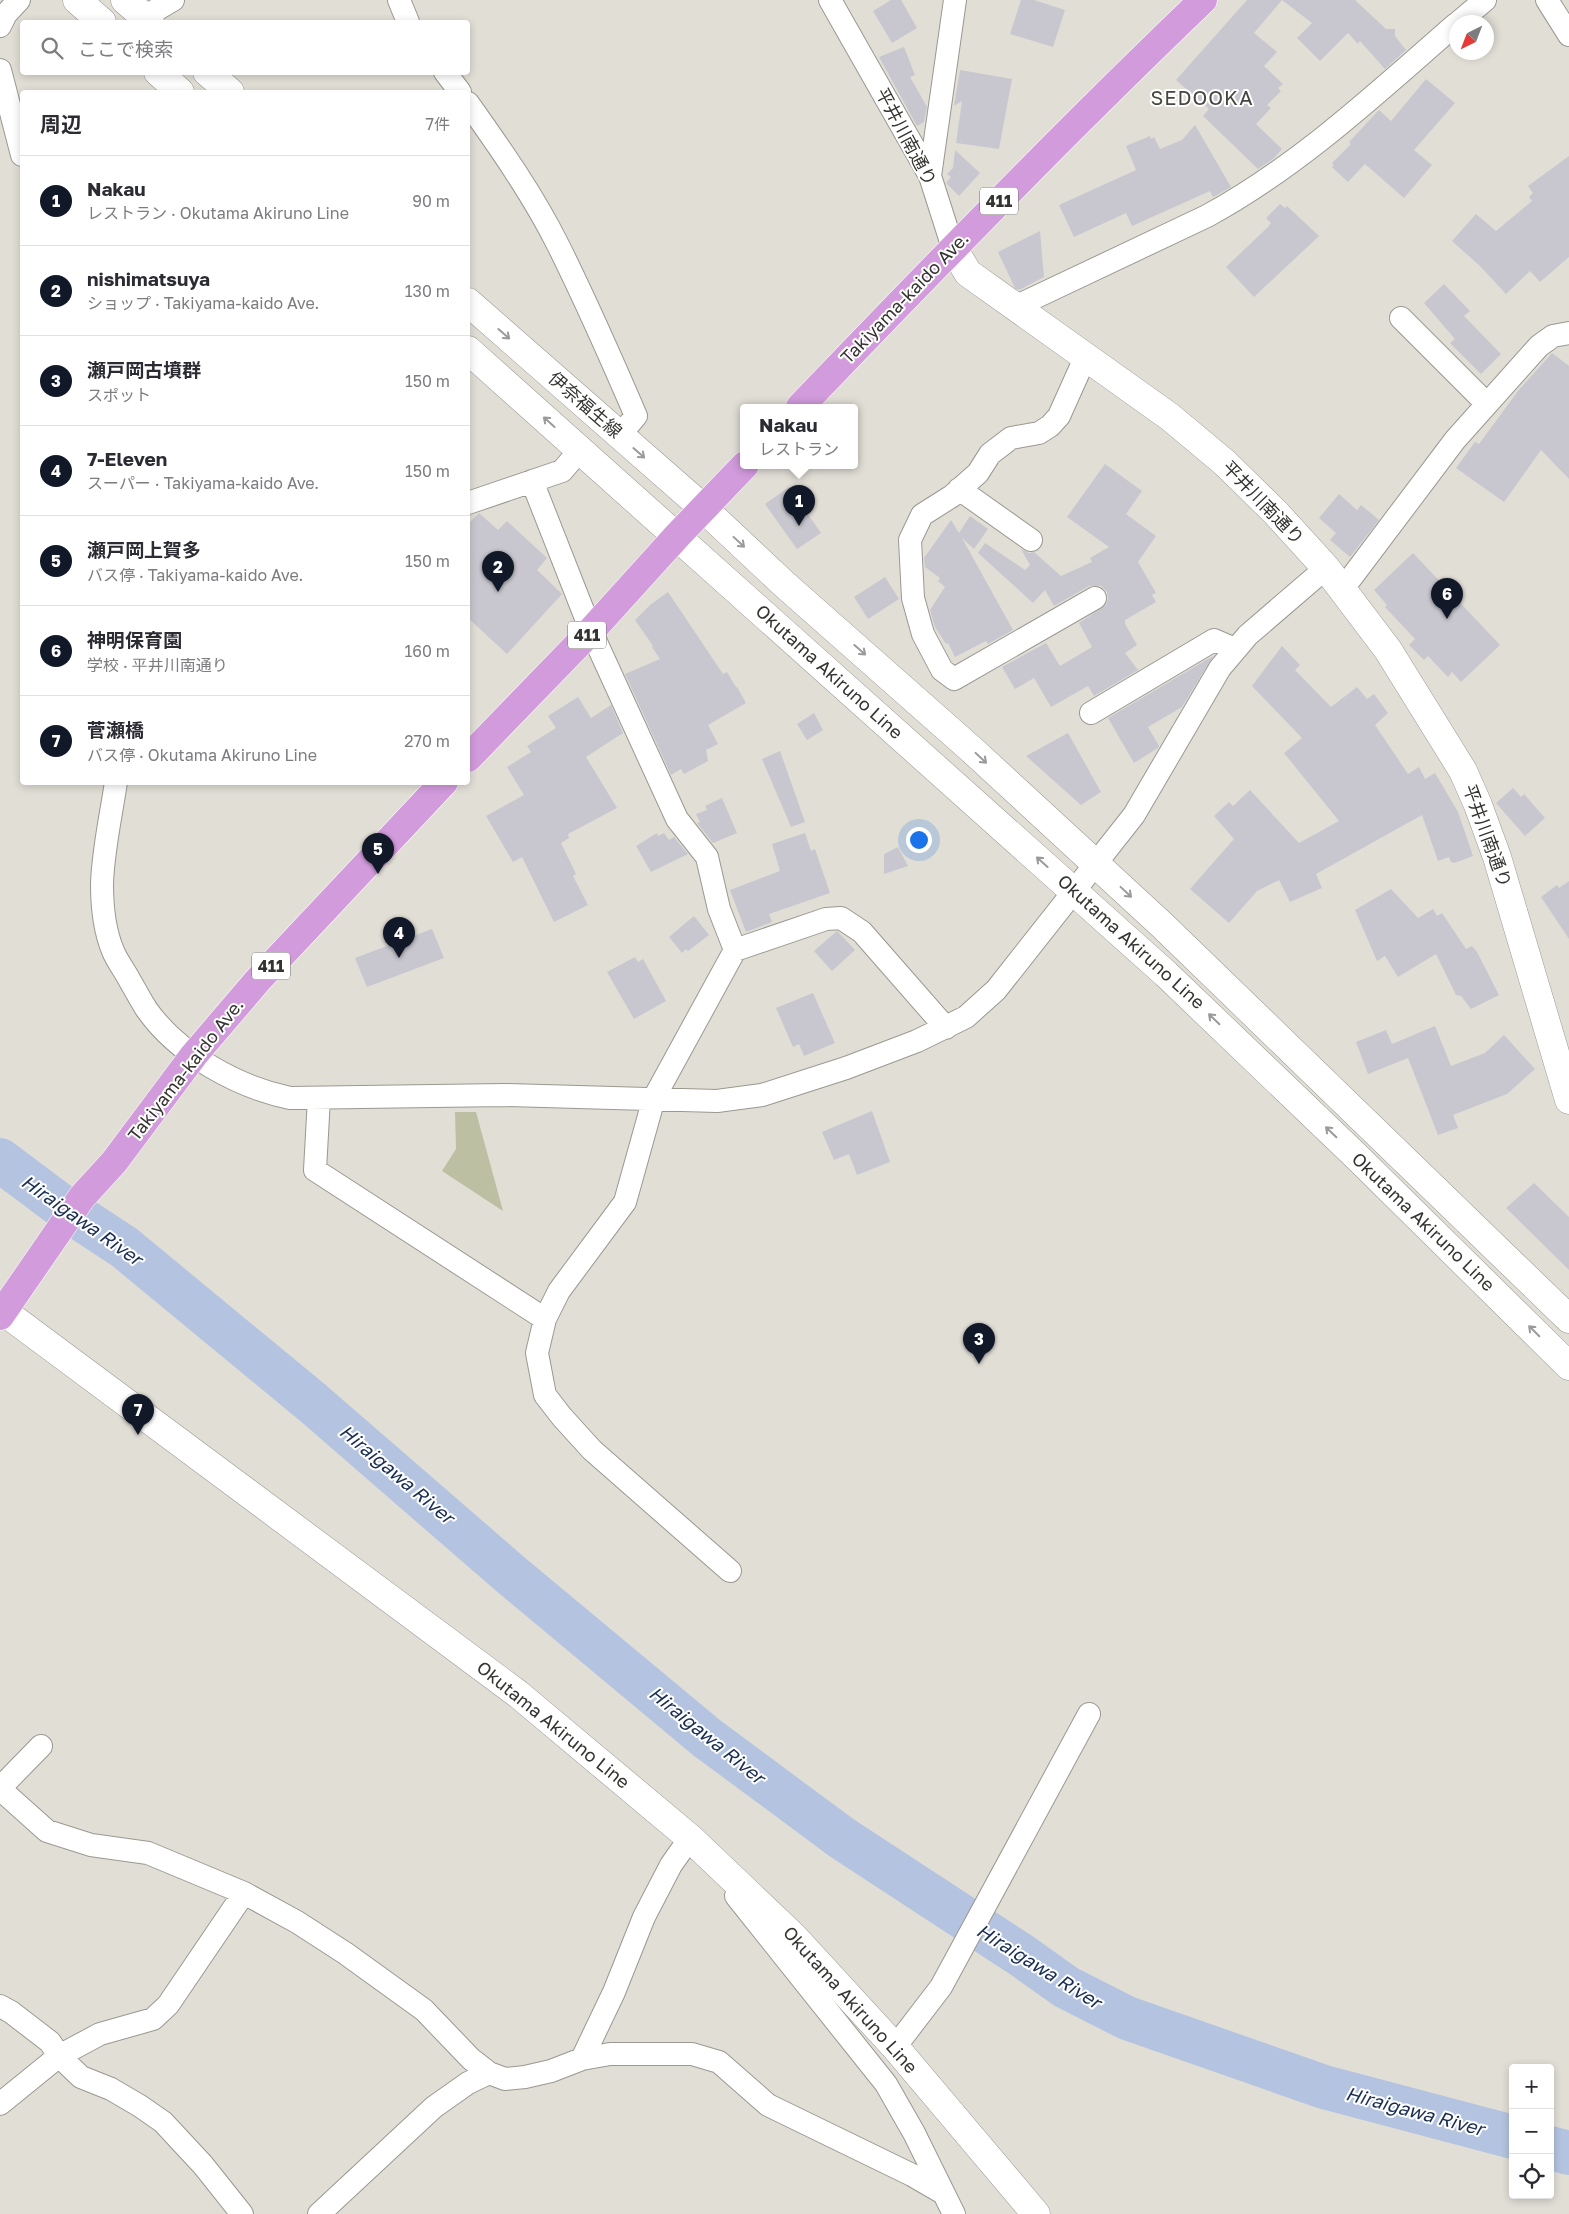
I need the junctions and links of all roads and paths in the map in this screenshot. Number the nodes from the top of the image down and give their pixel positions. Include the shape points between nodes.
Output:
1 (19, 0) edge
2 (78, 0) edge
3 (173, 0) edge
4 (399, 0) edge
5 (830, 0) edge
6 (955, 0) edge
7 (1203, 0) edge
8 (1485, 0) edge
9 (1547, 0) edge
10 (140, 13) edge
11 (1467, 15) edge
12 (100, 20) edge
13 (407, 20) edge
14 (0, 26) edge
15 (1449, 31) edge
16 (1569, 35) edge
17 (0, 70) edge
18 (161, 75) edge
19 (210, 75) edge
20 (447, 75) edge
21 (178, 90) edge
22 (228, 90) edge
23 (458, 90) edge
24 (470, 106) edge
25 (20, 147) edge
26 (930, 176) junction
27 (953, 248) junction
28 (470, 304) edge
29 (1015, 307) junction
30 (1401, 318) dead end
31 (1569, 333) edge
32 (470, 352) edge
33 (1085, 358) junction
34 (803, 404) edge
35 (1488, 404) junction
36 (619, 436) junction
37 (580, 450) junction
38 (741, 469) edge
39 (532, 481) junction
40 (960, 489) junction
41 (470, 502) edge
42 (703, 508) junction
43 (677, 536) junction
44 (1032, 540) dead end
45 (1326, 568) junction
46 (1342, 590) junction
47 (1095, 598) dead end
48 (591, 631) junction
49 (1235, 649) junction
50 (1091, 713) dead end
51 (470, 756) edge
52 (116, 785) edge
53 (441, 785) edge
54 (1095, 864) junction
55 (1075, 891) junction
56 (735, 950) junction
57 (946, 1028) junction
58 (194, 1055) junction
59 (1564, 1061) edge
60 (319, 1098) junction
61 (654, 1098) junction
62 (1569, 1100) edge
63 (1, 1312) edge
64 (545, 1319) junction
65 (1569, 1319) edge
66 (1569, 1366) edge
67 (730, 1570) dead end
68 (1089, 1714) dead end
69 (41, 1746) dead end
70 (0, 1788) edge
71 (690, 1838) junction
72 (244, 1893) junction
73 (0, 2006) edge
74 (895, 2047) junction
75 (59, 2056) junction
76 (582, 2059) junction
77 (489, 2073) junction
78 (0, 2104) edge
79 (943, 2193) junction
80 (242, 2214) edge
81 (319, 2214) edge
82 (954, 2214) edge
83 (1036, 2214) edge

1 - 14 street
2 - 12 main road
3 - 10 street
4 - 13 street
5 - 26 street, 平井川南通り
6 - 26 street
7 - 27 highway, Takiyama-kaido Ave. / 411
8 - 11 street
9 - 16 street
15 - 29 street via 1331,131 1235,201
17 - 25 street
18 - 21 main road
19 - 22 main road
20 - 23 street
24 - 36 street via 498,145 553,236 599,330 636,416
26 - 27 street, 平井川南通り
27 - 29 main road, 平井川南通り via 968,273
27 - 34 highway, Takiyama-kaido Ave. / 411
28 -> 36 main road, 伊奈福生線
29 - 33 main road, 平井川南通り
30 - 35 street
31 - 35 street via 1553,336 1539,346
37 -> 32 main road, 伊奈福生線
33 - 40 street via 1058,416 1050,426 1039,433 1011,438 990,454 978,473
33 - 45 main road, 平井川南通り via 1170,417 1225,463
35 - 46 street via 1444,454
36 -> 42 main road, 伊奈福生線
37 - 39 street via 562,471
37 - 43 main road, 伊奈福生線
38 - 42 highway, 411
39 - 41 street
39 - 48 street
40 - 44 street
40 - 47 street via 922,515 910,540 913,598 923,634 942,670 954,679
42 - 43 highway, 411
42 -> 54 main road, Okutama Akiruno Line
43 - 48 highway, 411
55 -> 43 main road, Okutama Akiruno Line
45 - 46 main road, 平井川南通り
45 - 49 street
46 - 59 main road, 平井川南通り via 1388,650 1463,771 1497,857
48 - 51 highway, 411
48 - 56 street via 677,819 707,857 719,909
49 - 50 street via 1214,640
49 - 54 street via 1220,668 1134,815
52 - 58 street via 102,885 113,951 147,1011
53 - 58 highway, Takiyama-kaido Ave. / 411 via 258,980
54 - 55 street
54 -> 65 main road, Okutama Akiruno Line
55 - 57 street via 996,990 966,1017
66 -> 55 main road, Okutama Akiruno Line via 1212,1017
56 - 57 street via 826,919 841,918 862,932
56 - 61 street
57 - 61 street via 846,1068 762,1095 717,1101
58 - 60 street via 227,1076 263,1092 290,1098
58 - 63 highway, Takiyama-kaido Ave. / 411 via 114,1162 82,1197
59 - 62 main road, 平井川南通り
60 - 61 street via 505,1095
60 - 64 street via 315,1170
61 - 64 street via 625,1202 559,1291
63 - 71 main road, Okutama Akiruno Line via 518,1694
64 - 67 street via 537,1354 545,1395 592,1450
68 - 74 street via 941,1987
69 - 70 street
70 - 72 street via 47,1831 92,1845 148,1853
71 - 74 main road, Okutama Akiruno Line via 794,1937
71 - 76 street via 671,1865 644,1917 614,1992
71 - 79 street via 886,2084
72 - 75 street via 168,2005 153,2019 100,2034
72 - 77 street via 345,1953 424,2010
73 - 75 street via 50,2042
74 - 83 main road, Okutama Akiruno Line
75 - 78 street
75 - 80 street via 81,2077 111,2089 163,2122
76 - 77 street via 525,2077 505,2079
76 - 79 street via 610,2054 692,2054 719,2062 768,2105
77 - 81 street via 468,2083 434,2107
79 - 82 street

